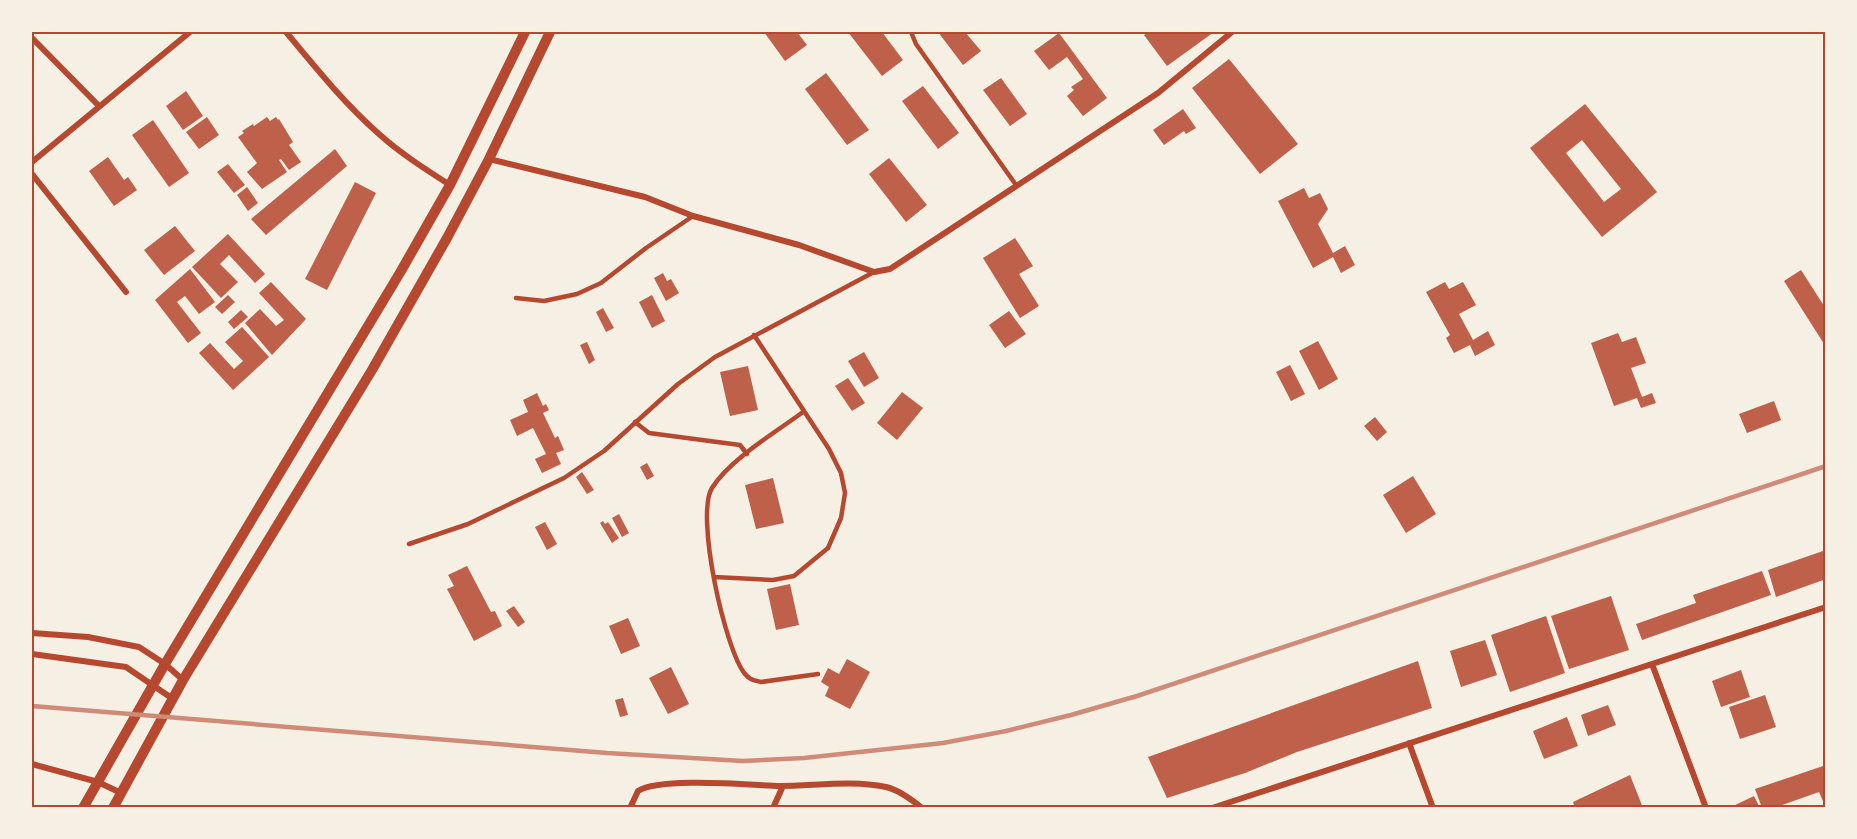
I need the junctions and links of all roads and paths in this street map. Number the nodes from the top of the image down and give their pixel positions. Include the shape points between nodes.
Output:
1 (190, 32) edge
2 (286, 32) edge
3 (525, 32) edge
4 (550, 32) edge
5 (911, 32) edge
6 (1232, 32) edge
7 (32, 38) edge
8 (99, 106) junction
9 (489, 159) junction
10 (32, 162) edge
11 (32, 174) edge
12 (450, 185) junction
13 (1016, 185) junction
14 (693, 216) junction
15 (874, 272) junction
16 (126, 292) dead end
17 (516, 298) dead end
18 (754, 335) junction
19 (803, 412) junction
20 (635, 422) junction
21 (747, 454) junction
22 (409, 544) dead end
23 (714, 577) junction
24 (1826, 607) edge
25 (32, 633) edge
26 (32, 654) edge
27 (165, 664) junction
28 (1652, 664) junction
29 (818, 674) dead end
30 (183, 680) junction
31 (153, 685) junction
32 (173, 699) junction
33 (1409, 743) junction
34 (32, 764) edge
35 (98, 782) junction
36 (783, 786) junction
37 (121, 793) junction
38 (83, 807) edge
39 (113, 807) edge
40 (630, 807) edge
41 (773, 807) edge
42 (922, 807) edge
43 (932, 807) edge
44 (952, 807) edge
45 (1212, 807) edge
46 (1433, 807) edge
47 (1707, 807) edge

1 - 8 street
2 - 12 street via 333,88 380,135
3 - 12 street
4 - 9 street
5 - 13 lane
6 - 13 street via 1158,93
7 - 8 street
8 - 10 street
9 - 14 street via 645,197
9 - 30 street via 372,370
11 - 16 street
12 - 27 street
13 - 15 street via 890,269
14 - 15 street via 799,245
14 - 17 lane via 601,283 577,294 544,301
15 - 18 lane
18 - 19 lane
18 - 20 lane via 678,384
19 - 21 lane
19 - 23 lane via 829,449 841,473 845,494 841,518 828,548 794,576 773,580
20 - 21 lane via 649,433 740,445
20 - 22 lane via 604,451 564,478 468,524
21 - 23 lane via 711,489 707,501 707,540
23 - 29 lane via 734,651 746,675 761,682
24 - 28 street
25 - 27 street via 139,646
26 - 31 street via 126,667
27 - 30 street
27 - 31 street
28 - 33 street
28 - 47 street
30 - 32 street
31 - 32 street
31 - 35 street
32 - 37 street
33 - 45 street
33 - 46 street
34 - 35 street
35 - 37 street
35 - 38 street
36 - 40 street via 658,784 638,791
36 - 41 street
36 - 42 street via 849,783 888,787
37 - 39 street
43 - 44 street

